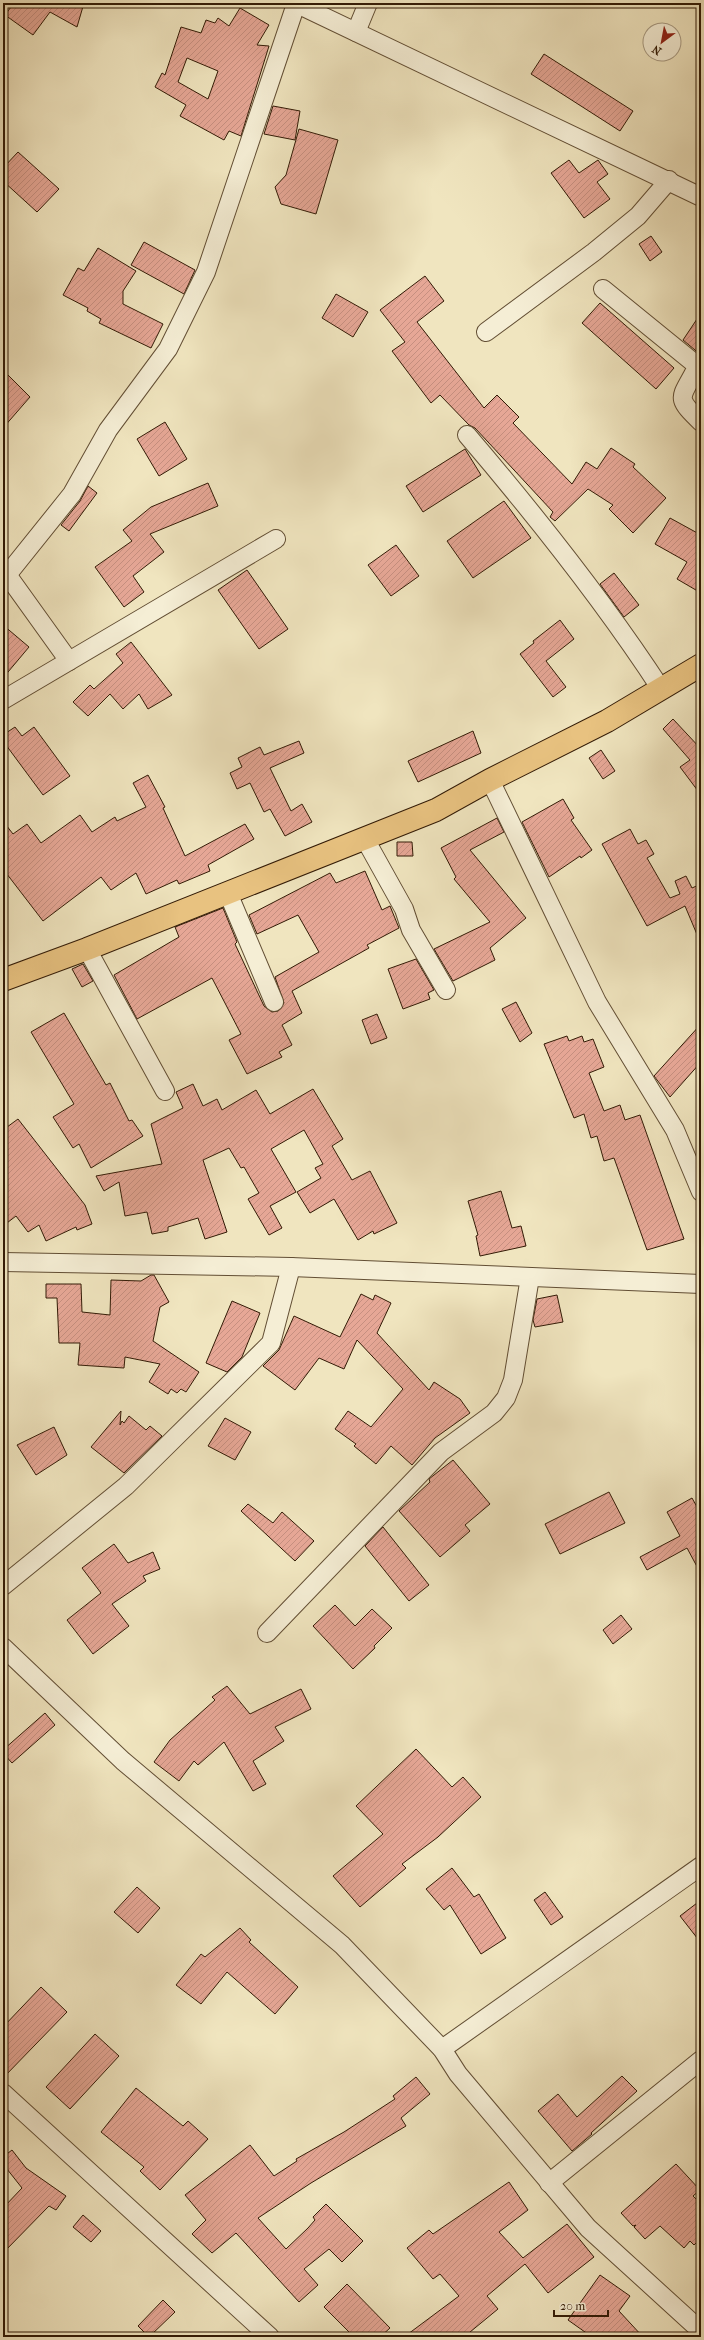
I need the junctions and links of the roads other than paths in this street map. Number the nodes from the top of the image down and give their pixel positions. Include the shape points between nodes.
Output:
1 (296, 3) edge
2 (368, 3) edge
3 (356, 32) junction
4 (669, 180) junction
5 (701, 197) edge
6 (604, 289) dead end
7 (486, 332) dead end
8 (701, 422) edge
9 (467, 435) dead end
10 (276, 539) dead end
11 (5, 574) edge
12 (69, 661) junction
13 (701, 666) edge
14 (661, 689) junction
15 (3, 700) edge
16 (490, 780) junction
17 (365, 839) junction
18 (228, 893) junction
19 (87, 949) junction
20 (3, 980) edge
21 (446, 990) dead end
22 (274, 1002) dead end
23 (165, 1091) dead end
24 (701, 1192) edge
25 (3, 1262) edge
26 (291, 1267) junction
27 (530, 1277) junction
28 (701, 1284) edge
29 (3, 1586) edge
30 (267, 1633) dead end
31 (3, 1647) edge
32 (701, 1866) edge
33 (442, 2049) junction
34 (701, 2060) edge
35 (3, 2093) edge
36 (549, 2183) junction
37 (701, 2331) edge
38 (270, 2337) edge

1 - 3 street
1 - 11 street via 206,272 168,349 108,430 72,494
2 - 3 street
3 - 4 street
4 - 5 street
4 - 7 street via 632,220
6 - 8 street via 694,363 696,370 682,393 682,399 688,411
9 - 14 street via 526,504 626,635
10 - 12 street
11 - 12 street
12 - 15 street
13 - 14 main road
14 - 16 main road via 607,721
16 - 17 main road via 436,810
16 - 24 street via 597,1002 675,1130
17 - 18 main road
17 - 21 street via 404,909 411,930
18 - 19 main road
18 - 22 street
19 - 20 main road
19 - 23 street
25 - 26 street
26 - 27 street
26 - 29 street via 271,1343 126,1486
27 - 28 street
27 - 30 street via 513,1380 506,1398 494,1413 442,1452
31 - 33 street via 123,1761 342,1945
32 - 33 street
33 - 36 street via 458,2074
34 - 36 street
35 - 38 street
36 - 37 street via 588,2228

